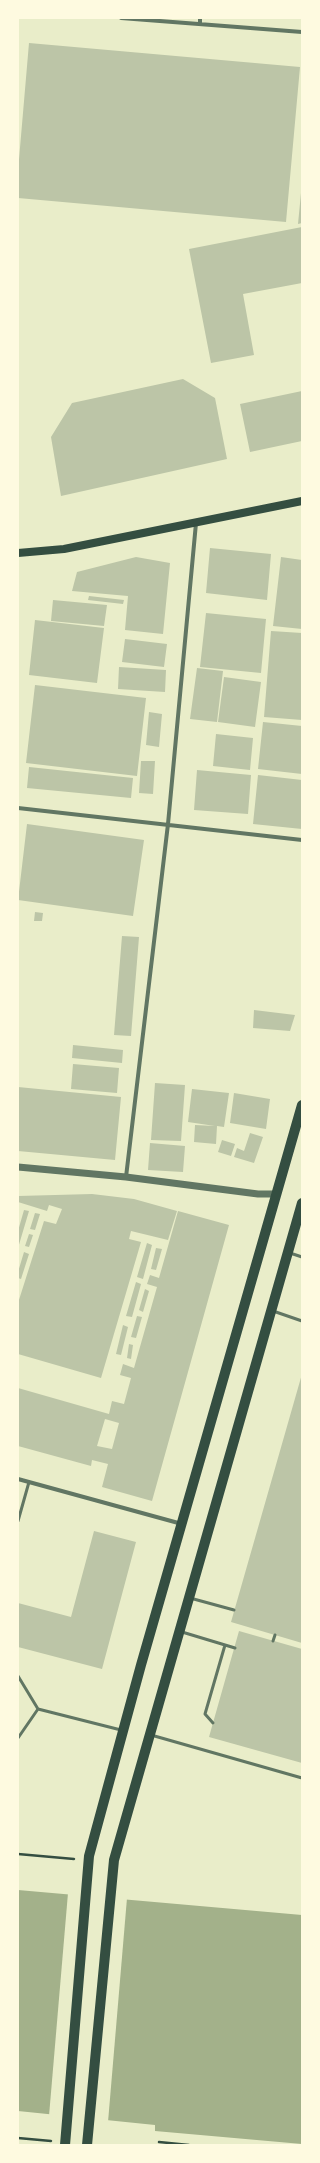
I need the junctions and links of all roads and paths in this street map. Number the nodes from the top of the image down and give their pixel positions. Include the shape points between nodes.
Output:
1 (121, 18) edge
2 (200, 18) edge
3 (200, 24) junction
4 (302, 32) edge
5 (302, 501) edge
6 (196, 523) junction
7 (18, 553) edge
8 (18, 808) edge
9 (168, 824) junction
10 (302, 840) edge
11 (302, 1105) edge
12 (18, 1167) edge
13 (126, 1177) junction
14 (276, 1194) junction
15 (302, 1203) edge
16 (288, 1252) junction
17 (302, 1257) edge
18 (272, 1310) junction
19 (302, 1321) edge
20 (18, 1479) edge
21 (29, 1482) junction
22 (18, 1521) edge
23 (182, 1524) junction
24 (190, 1598) junction
25 (234, 1610) dead end
26 (180, 1632) junction
27 (275, 1635) dead end
28 (273, 1641) dead end
29 (225, 1645) junction
30 (235, 1648) dead end
31 (18, 1676) edge
32 (38, 1708) junction
33 (213, 1723) dead end
34 (122, 1731) junction
35 (151, 1736) junction
36 (18, 1738) edge
37 (302, 1778) edge
38 (18, 1854) edge
39 (85, 1858) junction
40 (18, 2138) edge
41 (159, 2142) dead end
42 (65, 2143) edge
43 (87, 2144) edge
44 (189, 2145) edge

1 - 3 street
2 - 3 street
3 - 4 street
5 - 6 main road
6 - 7 main road via 64,549
6 - 9 street
8 - 9 street
9 - 10 street
9 - 13 street
11 - 14 main road
12 - 13 street
13 - 14 street via 258,1194
14 - 23 main road
15 - 16 main road
16 - 17 lane
16 - 18 main road
18 - 19 lane
18 - 24 main road
20 - 21 street
21 - 22 lane
21 - 23 street
23 - 34 main road
24 - 25 lane
24 - 26 main road
26 - 29 lane
26 - 35 main road
27 - 28 lane
29 - 30 lane
29 - 33 lane via 206,1714
31 - 32 lane
32 - 34 lane
32 - 36 lane
34 - 39 main road
35 - 37 lane
35 - 43 main road via 114,1860
38 - 39 path
39 - 42 main road
40 - 42 path
41 - 44 path

